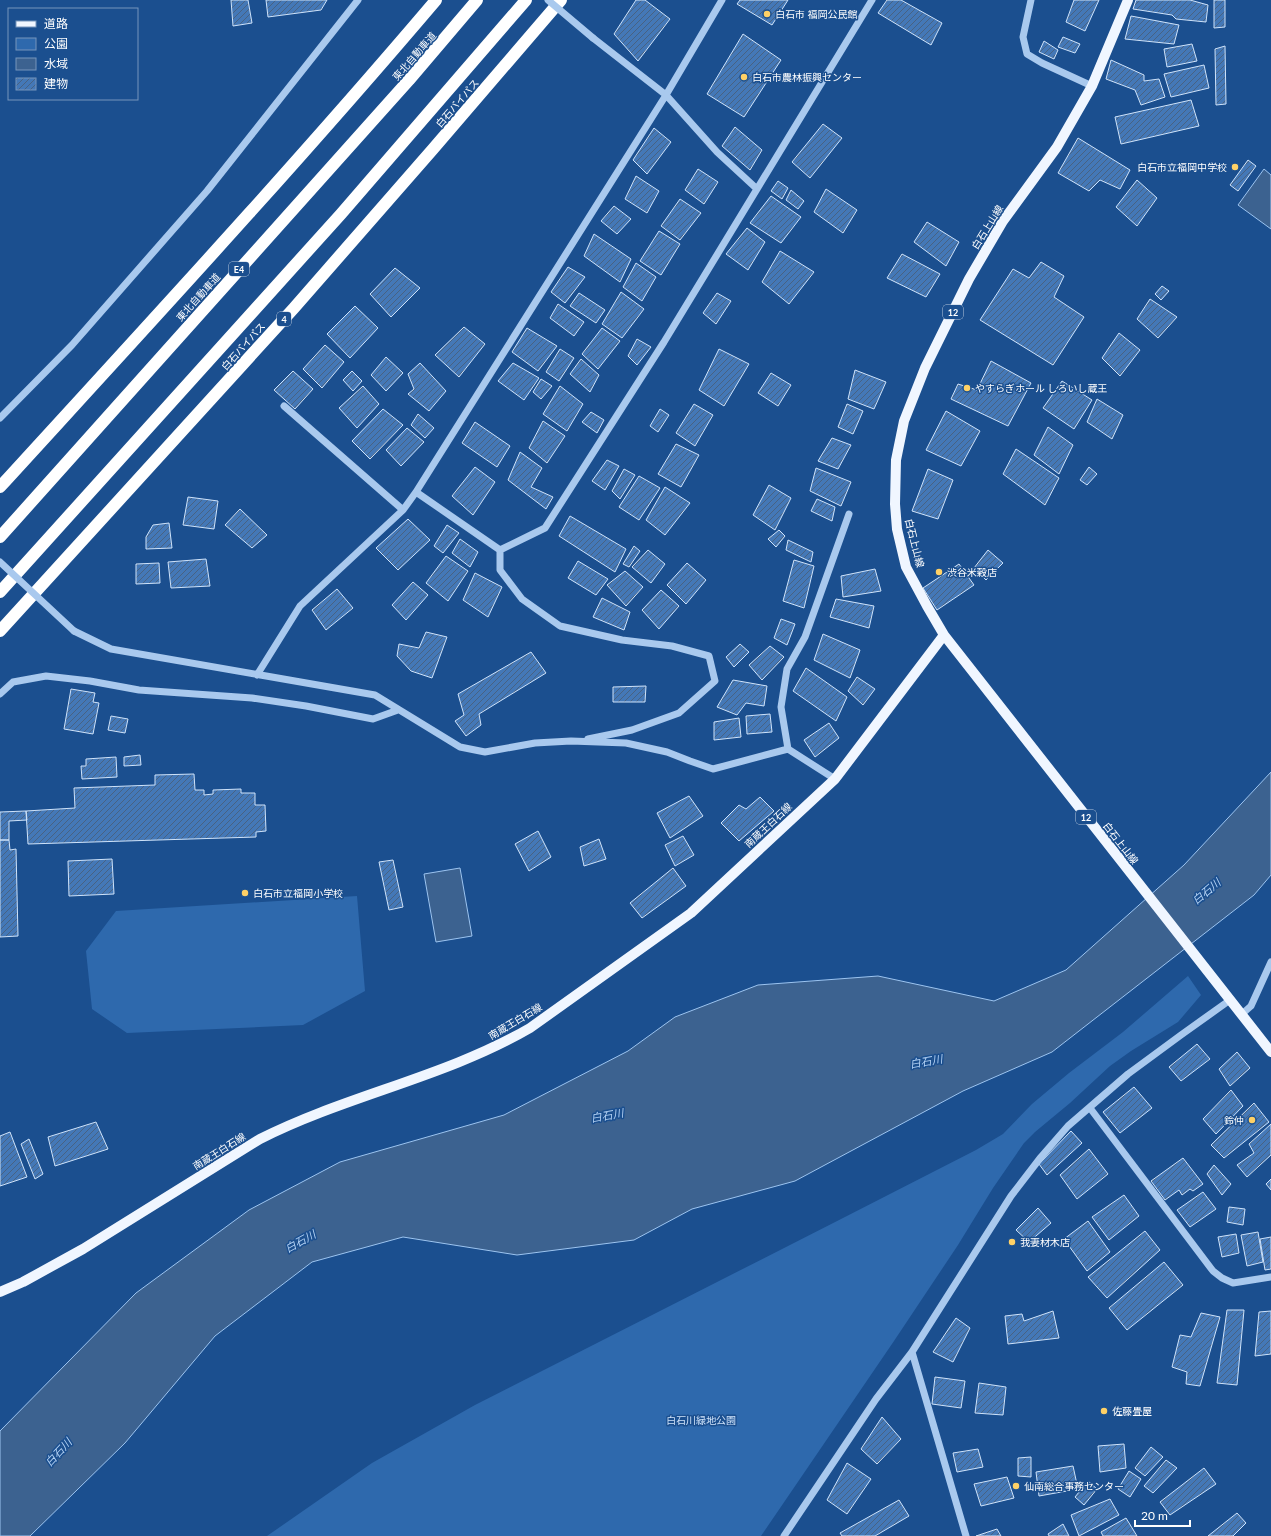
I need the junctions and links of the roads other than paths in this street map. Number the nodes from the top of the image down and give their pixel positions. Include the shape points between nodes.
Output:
1 (358, 0) edge
2 (436, 0) edge
3 (477, 0) edge
4 (526, 0) edge
5 (548, 0) edge
6 (561, 0) edge
7 (722, 0) edge
8 (872, 0) edge
9 (1031, 0) edge
10 (1128, 0) edge
11 (1092, 86) junction
12 (666, 94) junction
13 (757, 189) junction
14 (284, 406) dead end
15 (0, 418) edge
16 (0, 487) edge
17 (416, 492) junction
18 (403, 510) junction
19 (849, 514) dead end
20 (0, 537) edge
21 (500, 550) junction
22 (0, 562) edge
23 (0, 592) edge
24 (0, 631) edge
25 (944, 635) junction
26 (257, 675) junction
27 (0, 694) edge
28 (398, 710) junction
29 (577, 741) junction
30 (788, 749) junction
31 (835, 779) junction
32 (1271, 962) edge
33 (1230, 1000) junction
34 (1242, 1014) junction
35 (1271, 1052) edge
36 (1090, 1108) junction
37 (1271, 1277) edge
38 (0, 1292) edge
39 (912, 1352) junction
40 (784, 1536) edge
41 (966, 1536) edge

1 - 15 street via 202,197 72,345
2 - 16 highway, 東北自動車道 via 190,279
3 - 20 highway, 東北自動車道 / E4 via 409,80
4 - 23 highway, 白石バイパス via 341,214
5 - 12 street, bridge
6 - 24 highway, 白石バイパス / 4 via 294,308
7 - 12 street
8 - 13 street
9 - 11 street via 1023,37 1027,54
10 - 11 main road, 白石上山線 / 12
11 - 25 main road, 白石上山線 / 12 via 1057,148 1003,221 969,279 925,368 904,421 896,460 897,530 906,567
12 - 13 street via 717,152
12 - 17 street
13 - 21 street via 664,342 545,528
14 - 18 street
17 - 18 street
17 - 21 street
18 - 26 street via 300,606
19 - 30 street via 805,637 787,669 781,707
21 - 29 street via 500,570 522,599 560,626 622,640 672,646 709,656 715,682 679,713 632,730
22 - 26 street, bridge via 74,631 110,649
25 - 31 main road, 南蔵王白石線
25 - 33 main road, 白石上山線 / 12
26 - 28 street via 375,695
27 - 28 street via 13,682 46,676 139,690 252,698 373,719
28 - 29 street via 460,747 485,752 535,743
29 - 30 street via 626,743 667,752 713,769
30 - 31 street
31 - 38 main road, 南蔵王白石線 via 691,913 530,1028 478,1055 281,1128 83,1249
32 - 34 street via 1251,1006
33 - 34 main road, 白石上山線 / 12
33 - 36 street via 1128,1074
34 - 35 main road, 白石上山線 / 12
36 - 37 street via 1213,1271 1233,1282
36 - 39 street via 1063,1131 1011,1196
39 - 40 street via 876,1399
39 - 41 street

